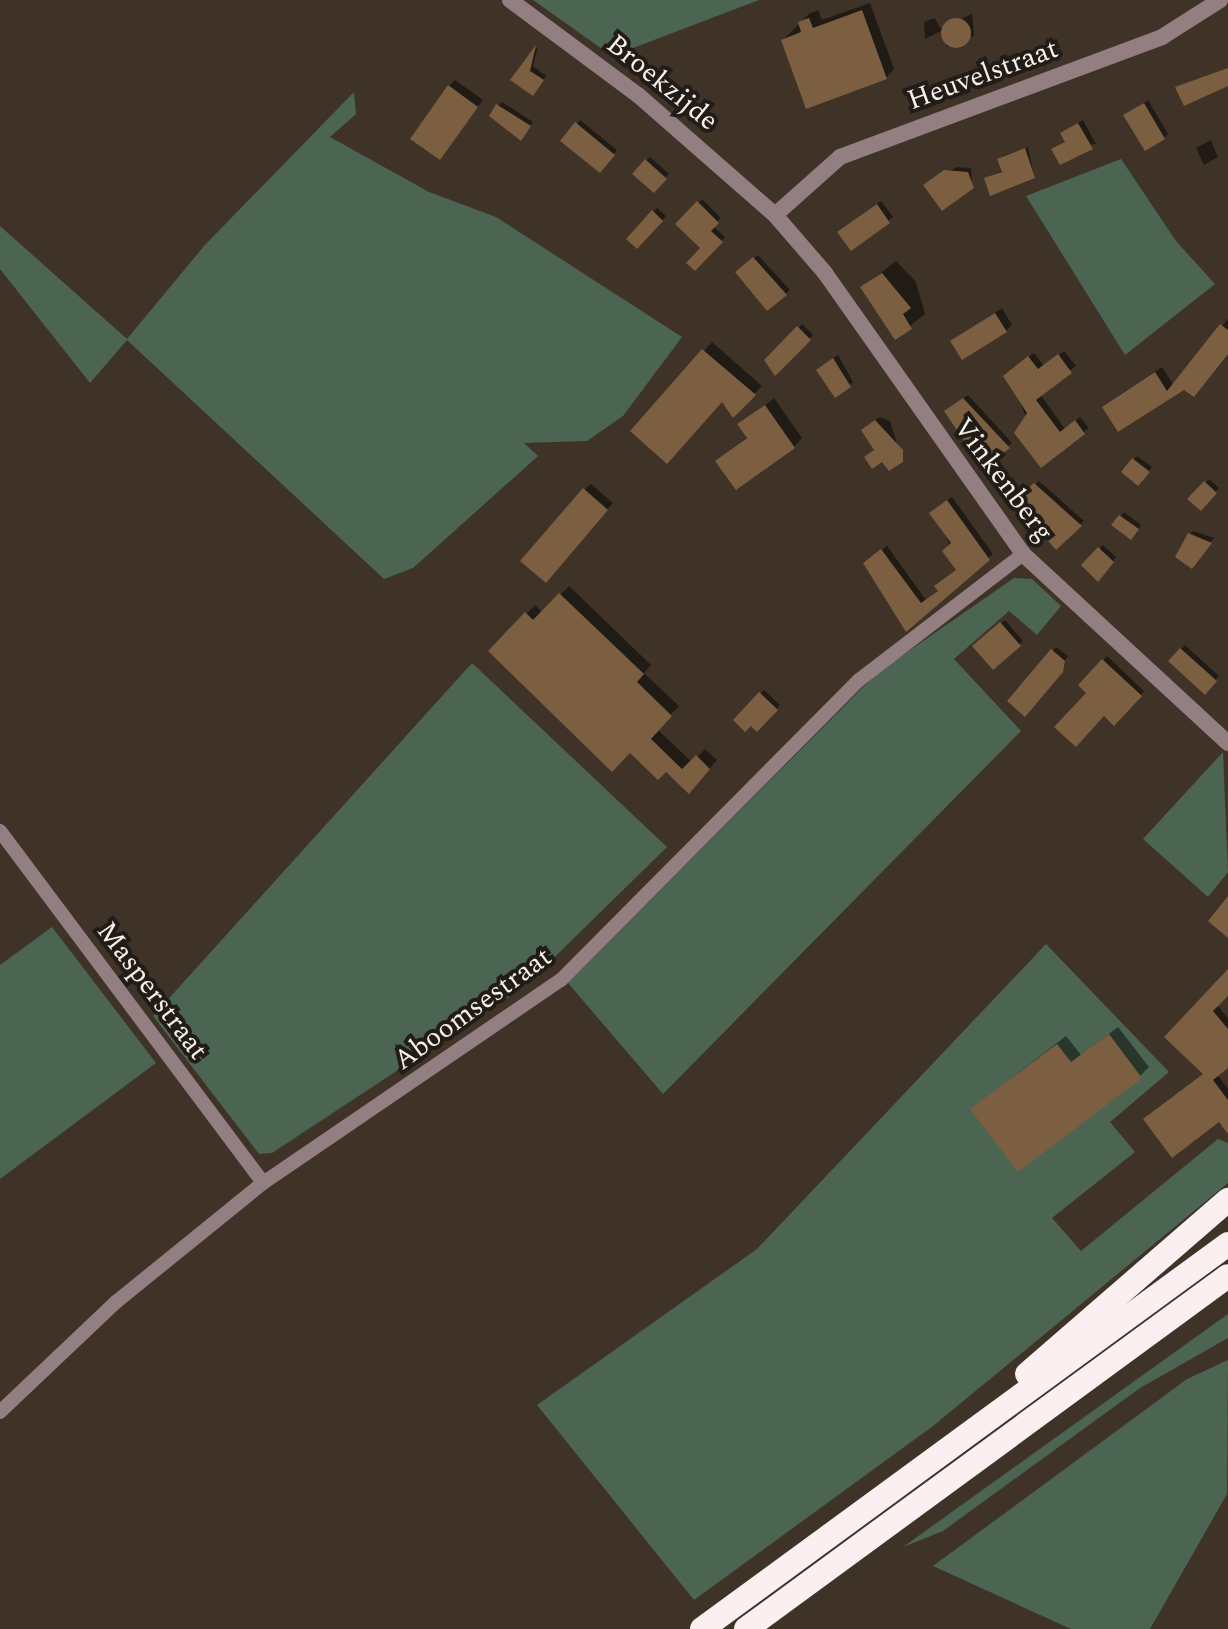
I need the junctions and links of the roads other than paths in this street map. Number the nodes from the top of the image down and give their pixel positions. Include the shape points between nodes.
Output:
1 (510, 0) edge
2 (1220, 0) edge
3 (775, 215) junction
4 (1023, 554) junction
5 (1228, 743) edge
6 (0, 831) edge
7 (263, 1183) junction
8 (1228, 1200) edge
9 (1228, 1244) edge
10 (1228, 1276) edge
11 (1228, 1292) edge
12 (1137, 1342) junction
13 (0, 1412) edge
14 (918, 1470) junction
15 (702, 1629) edge
16 (746, 1629) edge

1 - 3 street, Broekzijde via 661,114
2 - 3 street, Heuvelstraat via 1162,37 840,157
3 - 4 street, Vinkenberg via 825,273
4 - 5 street, Vinkenberg
4 - 7 street, Aboomsestraat via 859,680 561,980
6 - 7 street, Masperstraat
7 - 13 street, Aboomsestraat via 116,1302
8 - 14 highway
9 - 14 highway
10 - 12 highway
11 - 12 highway
12 - 16 highway
14 - 15 highway

